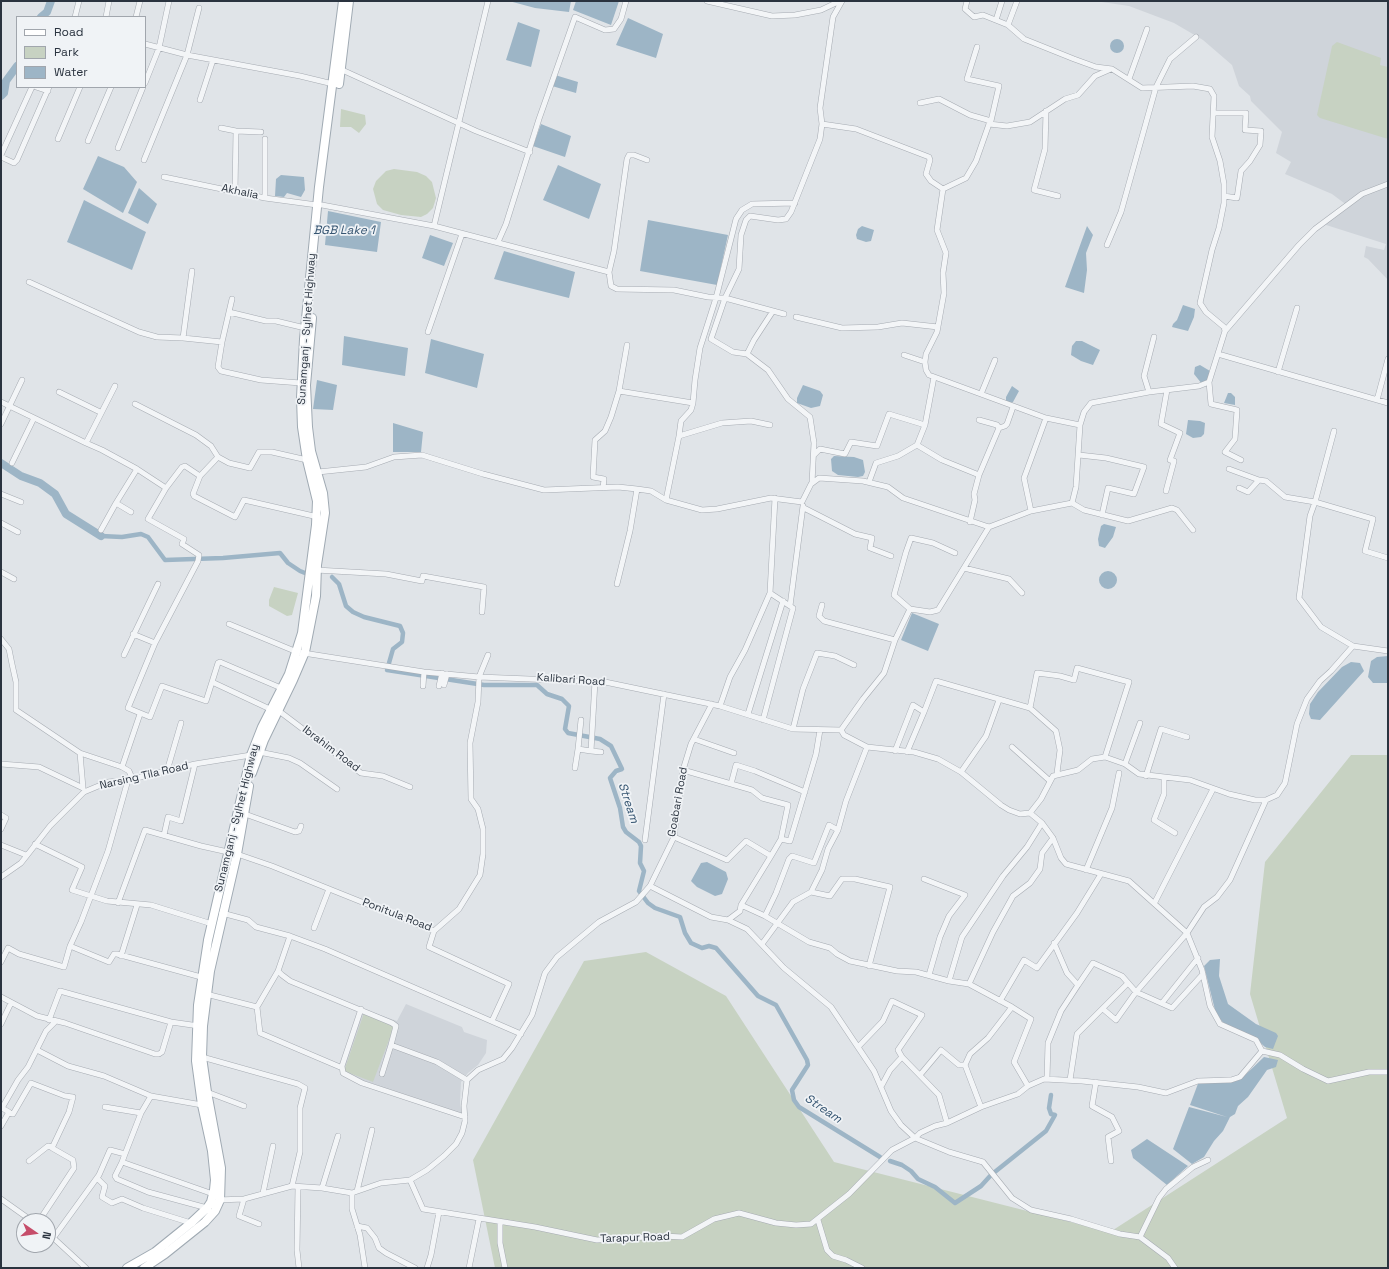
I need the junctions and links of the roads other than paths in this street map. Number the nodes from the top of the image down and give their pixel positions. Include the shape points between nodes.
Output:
1 (79, 1) edge
2 (109, 1) edge
3 (140, 1) edge
4 (169, 1) edge
5 (343, 1) edge
6 (349, 1) edge
7 (488, 1) edge
8 (626, 1) edge
9 (707, 1) edge
10 (841, 1) edge
11 (967, 1) edge
12 (1002, 1) edge
13 (1017, 1) edge
14 (199, 8) dead end
15 (75, 16) edge
16 (106, 16) edge
17 (136, 16) edge
18 (996, 20) junction
19 (1008, 25) junction
20 (1147, 29) dead end
21 (1196, 37) dead end
22 (146, 44) edge
23 (977, 47) dead end
24 (159, 48) junction
25 (187, 55) junction
26 (213, 60) junction
27 (1112, 68) junction
28 (340, 70) junction
29 (1128, 79) junction
30 (146, 80) edge
31 (333, 84) junction
32 (1156, 86) junction
33 (32, 88) edge
34 (80, 88) edge
35 (111, 88) edge
36 (144, 88) edge
37 (48, 89) edge
38 (200, 100) dead end
39 (920, 103) dead end
40 (1046, 110) junction
41 (1214, 113) junction
42 (990, 122) junction
43 (459, 123) junction
44 (822, 124) junction
45 (221, 128) dead end
46 (236, 131) junction
47 (261, 132) dead end
48 (58, 139) dead end
49 (265, 139) dead end
50 (88, 142) dead end
51 (118, 148) dead end
52 (530, 152) junction
53 (1, 155) edge
54 (144, 160) dead end
55 (647, 160) dead end
56 (164, 178) dead end
57 (1388, 184) edge
58 (943, 189) junction
59 (235, 192) junction
60 (1058, 196) dead end
61 (1224, 196) junction
62 (265, 198) junction
63 (794, 203) junction
64 (319, 206) junction
65 (434, 226) junction
66 (462, 234) junction
67 (498, 242) junction
68 (1107, 245) dead end
69 (192, 271) dead end
70 (609, 272) junction
71 (29, 282) dead end
72 (716, 298) junction
73 (725, 298) junction
74 (232, 299) dead end
75 (1297, 308) dead end
76 (773, 311) junction
77 (229, 312) junction
78 (784, 314) dead end
79 (796, 317) dead end
80 (938, 327) junction
81 (305, 328) junction
82 (1225, 331) junction
83 (428, 332) dead end
84 (1154, 337) dead end
85 (183, 338) junction
86 (222, 342) junction
87 (627, 345) dead end
88 (747, 354) junction
89 (1218, 354) junction
90 (904, 355) dead end
91 (1388, 359) edge
92 (995, 360) dead end
93 (925, 362) junction
94 (1278, 372) junction
95 (934, 377) junction
96 (22, 380) dead end
97 (1209, 382) junction
98 (301, 383) junction
99 (115, 386) dead end
100 (1168, 390) junction
101 (619, 391) junction
102 (59, 392) dead end
103 (1149, 392) junction
104 (981, 394) junction
105 (1377, 400) junction
106 (1, 402) edge
107 (694, 403) junction
108 (1388, 403) edge
109 (135, 404) dead end
110 (10, 407) junction
111 (1013, 407) junction
112 (100, 412) junction
113 (34, 418) junction
114 (1046, 418) junction
115 (979, 420) dead end
116 (1, 424) edge
117 (925, 424) junction
118 (770, 425) dead end
119 (1080, 426) junction
120 (999, 428) junction
121 (1334, 431) dead end
122 (679, 436) junction
123 (86, 443) junction
124 (917, 445) junction
125 (814, 455) junction
126 (1079, 455) junction
127 (218, 457) junction
128 (307, 460) junction
129 (1241, 460) dead end
130 (12, 463) dead end
131 (137, 469) junction
132 (1229, 469) dead end
133 (318, 472) junction
134 (978, 475) junction
135 (200, 476) junction
136 (1259, 480) junction
137 (869, 482) junction
138 (811, 484) junction
139 (166, 488) junction
140 (603, 488) junction
141 (1239, 488) dead end
142 (637, 489) junction
143 (1166, 491) dead end
144 (1, 494) edge
145 (775, 498) junction
146 (666, 500) junction
147 (21, 502) dead end
148 (802, 502) junction
149 (1315, 502) junction
150 (116, 503) junction
151 (1072, 503) junction
152 (804, 508) junction
153 (131, 512) dead end
154 (1031, 512) junction
155 (1102, 514) junction
156 (321, 518) junction
157 (970, 522) junction
158 (1, 523) edge
159 (989, 527) junction
160 (102, 530) dead end
161 (1193, 530) dead end
162 (18, 532) dead end
163 (956, 553) dead end
164 (891, 556) dead end
165 (1388, 558) edge
166 (964, 568) junction
167 (315, 570) junction
168 (1, 572) edge
169 (14, 579) dead end
170 (158, 584) dead end
171 (617, 584) dead end
172 (770, 593) junction
173 (1022, 593) dead end
174 (782, 601) junction
175 (790, 606) junction
176 (822, 606) dead end
177 (910, 609) junction
178 (482, 612) dead end
179 (229, 624) dead end
180 (133, 634) junction
181 (1, 639) edge
182 (896, 640) junction
183 (155, 643) junction
184 (1353, 646) junction
185 (1388, 651) edge
186 (301, 652) junction
187 (124, 655) dead end
188 (488, 655) dead end
189 (854, 665) dead end
190 (424, 672) junction
191 (444, 674) junction
192 (479, 677) junction
193 (595, 681) junction
194 (212, 682) junction
195 (423, 686) dead end
196 (442, 686) dead end
197 (281, 688) junction
198 (664, 694) junction
199 (999, 700) junction
200 (712, 704) junction
201 (720, 706) junction
202 (1030, 708) junction
203 (275, 711) junction
204 (924, 712) junction
205 (140, 714) junction
206 (748, 714) junction
207 (581, 720) dead end
208 (763, 720) junction
209 (181, 723) dead end
210 (1140, 723) dead end
211 (793, 729) junction
212 (820, 730) junction
213 (841, 730) junction
214 (1187, 737) dead end
215 (694, 739) junction
216 (867, 747) junction
217 (1012, 747) dead end
218 (578, 749) junction
219 (591, 751) junction
220 (895, 751) junction
221 (601, 752) dead end
222 (908, 752) junction
223 (80, 753) junction
224 (734, 753) dead end
225 (255, 754) junction
226 (1105, 758) junction
227 (1, 764) edge
228 (195, 764) junction
229 (1125, 764) junction
230 (122, 767) junction
231 (575, 768) dead end
232 (683, 770) junction
233 (167, 771) junction
234 (960, 772) junction
235 (1119, 773) dead end
236 (1057, 774) junction
237 (1146, 776) junction
238 (1164, 778) junction
239 (130, 779) junction
240 (1050, 781) junction
241 (731, 784) junction
242 (410, 787) dead end
243 (337, 789) dead end
244 (1213, 789) junction
245 (84, 790) junction
246 (805, 792) junction
247 (1266, 800) junction
248 (1030, 813) junction
249 (245, 814) junction
250 (1, 815) edge
251 (1042, 823) junction
252 (301, 826) dead end
253 (1, 829) edge
254 (838, 830) junction
255 (1175, 833) dead end
256 (164, 835) junction
257 (674, 837) junction
258 (1053, 838) junction
259 (781, 839) junction
260 (645, 840) dead end
261 (35, 844) junction
262 (1, 845) edge
263 (228, 852) junction
264 (237, 854) junction
265 (26, 855) junction
266 (771, 856) junction
267 (1086, 870) junction
268 (1101, 874) junction
269 (1, 877) edge
270 (924, 879) dead end
271 (650, 886) junction
272 (329, 889) junction
273 (811, 892) junction
274 (90, 897) junction
275 (1154, 902) junction
276 (118, 903) junction
277 (137, 905) junction
278 (741, 905) junction
279 (222, 912) junction
280 (765, 916) junction
281 (728, 920) junction
282 (212, 924) junction
283 (777, 924) junction
284 (314, 928) dead end
285 (434, 931) junction
286 (1187, 933) junction
287 (290, 936) junction
288 (1054, 943) junction
289 (762, 944) junction
290 (70, 946) junction
291 (210, 949) junction
292 (121, 956) junction
293 (1198, 958) junction
294 (1, 962) edge
295 (869, 966) junction
296 (278, 971) junction
297 (1203, 974) junction
298 (929, 975) junction
299 (202, 977) junction
300 (949, 981) junction
301 (969, 984) junction
302 (1127, 984) junction
303 (1078, 985) junction
304 (1136, 992) junction
305 (206, 994) junction
306 (1, 997) edge
307 (1000, 1001) junction
308 (11, 1003) junction
309 (1162, 1003) junction
310 (257, 1007) junction
311 (1012, 1007) junction
312 (1103, 1009) junction
313 (361, 1010) junction
314 (49, 1020) junction
315 (492, 1021) junction
316 (55, 1022) junction
317 (171, 1022) junction
318 (1, 1024) edge
319 (200, 1026) junction
320 (521, 1034) junction
321 (391, 1045) junction
322 (859, 1046) junction
323 (37, 1050) junction
324 (1262, 1051) junction
325 (202, 1057) junction
326 (902, 1057) junction
327 (964, 1065) junction
328 (340, 1067) dead end
329 (1388, 1072) edge
330 (382, 1074) dead end
331 (920, 1075) junction
332 (1047, 1079) junction
333 (467, 1080) junction
334 (1070, 1080) junction
335 (1096, 1082) junction
336 (882, 1086) junction
337 (1028, 1086) junction
338 (207, 1092) junction
339 (151, 1096) junction
340 (202, 1105) junction
341 (244, 1106) dead end
342 (105, 1107) dead end
343 (981, 1107) junction
344 (8, 1113) junction
345 (141, 1113) junction
346 (464, 1117) junction
347 (208, 1120) junction
348 (947, 1123) junction
349 (1, 1126) edge
350 (372, 1130) dead end
351 (338, 1136) dead end
352 (915, 1138) junction
353 (273, 1146) dead end
354 (52, 1148) junction
355 (125, 1154) junction
356 (1208, 1160) dead end
357 (30, 1161) dead end
358 (1111, 1161) dead end
359 (122, 1162) junction
360 (97, 1178) junction
361 (410, 1180) junction
362 (292, 1186) junction
363 (298, 1187) junction
364 (322, 1188) junction
365 (355, 1192) junction
366 (264, 1193) junction
367 (1, 1199) edge
368 (244, 1199) junction
369 (220, 1200) junction
370 (210, 1201) junction
371 (439, 1212) junction
372 (21, 1213) edge
373 (45, 1213) edge
374 (479, 1219) junction
375 (818, 1220) junction
376 (500, 1222) junction
377 (191, 1224) junction
378 (259, 1224) dead end
379 (358, 1226) junction
380 (56, 1234) edge
381 (1140, 1237) junction
382 (56, 1239) edge
383 (86, 1268) edge
384 (127, 1268) edge
385 (144, 1268) edge
386 (299, 1268) edge
387 (365, 1268) edge
388 (415, 1268) edge
389 (427, 1268) edge
390 (469, 1268) edge
391 (505, 1268) edge
392 (862, 1268) edge
393 (1175, 1268) edge

1 - 15 street
2 - 16 street
3 - 17 street
4 - 24 street
5 - 31 main road, Sunamganj - Sylhet Highway
6 - 28 main road, Sunamganj - Sylhet Highway
7 - 43 street
8 - 52 street via 621,19 614,29 605,30 575,17 543,106
9 - 10 street via 772,16 821,10
10 - 44 street via 833,17 820,108
11 - 18 street via 965,9 974,17 983,15
12 - 18 street
13 - 19 street
14 - 25 street
18 - 19 street
19 - 27 street via 1024,39 1096,67
20 - 29 street
21 - 32 street via 1170,59
22 - 24 street
23 - 42 street via 968,79 999,86
24 - 25 street
24 - 30 street
25 - 26 street
25 - 54 street
26 - 31 street
26 - 38 street
27 - 29 street
27 - 40 street via 1095,76 1078,95
28 - 43 street
28 - 64 main road, Sunamganj - Sylhet Highway
29 - 32 street via 1142,88
31 - 64 main road, Sunamganj - Sylhet Highway
32 - 41 street via 1193,86 1210,89 1214,96
32 - 68 street via 1121,212
33 - 53 street
34 - 48 street
35 - 50 street
36 - 51 street
37 - 53 street via 17,160 14,163
39 - 42 street via 939,99
40 - 42 street via 1030,122 1007,126
40 - 60 street via 1045,148 1034,190
41 - 61 street via 1212,137 1220,161
41 - 61 street via 1246,113 1244,130 1261,131 1260,145 1241,171 1237,198
42 - 58 street via 976,161 966,178
43 - 52 street
43 - 65 street
44 - 58 street via 856,129 929,157 926,174
44 - 63 street via 820,139
45 - 46 street
46 - 47 street
46 - 59 street
49 - 62 street
52 - 67 street
55 - 70 street via 634,155 629,155 627,159
56 - 59 street, Akhalia via 205,184
57 - 82 street via 1362,194 1315,229
58 - 80 street via 937,230 947,258 943,272 944,293
59 - 62 street, Akhalia
61 - 82 street via 1222,218 1200,303
62 - 64 street, Akhalia
63 - 72 street via 752,204 742,210 736,219
63 - 73 street via 786,219 750,216 746,220 741,235 739,269
64 - 65 street, Akhalia
64 - 81 main road, Sunamganj - Sylhet Highway
64 - 133 main road, Sunamganj - Sylhet Highway via 306,384 311,451
65 - 66 street, Akhalia
66 - 67 street, Akhalia
66 - 83 street
67 - 70 street, Akhalia
69 - 85 street
70 - 72 street via 611,286 617,288 657,288
71 - 85 street via 139,332 157,337
72 - 73 street
72 - 107 street via 700,348
73 - 76 street
73 - 88 street via 711,339 733,352
74 - 77 street
75 - 94 street
76 - 78 street
76 - 88 street
77 - 81 street
77 - 86 street
79 - 80 street via 842,328 902,323
80 - 93 street
81 - 98 main road, Sunamganj - Sylhet Highway
82 - 89 street
84 - 103 street via 1144,376
85 - 86 street
86 - 98 street via 218,367 221,371 261,380
87 - 101 street
88 - 125 street via 768,370 788,399 810,417
89 - 94 street
89 - 97 street
90 - 93 street
91 - 105 street
92 - 104 street
93 - 95 street via 926,370
94 - 105 street
95 - 104 street
95 - 117 street
96 - 110 street
97 - 100 street via 1199,386
97 - 129 street via 1211,404 1237,410 1235,439 1225,452
98 - 128 main road, Sunamganj - Sylhet Highway via 302,427
99 - 112 street
100 - 103 street
100 - 143 street via 1161,424 1180,433 1170,460 1174,461
101 - 107 street
101 - 140 street via 605,431 595,440 593,477 604,479
102 - 112 street
103 - 119 street via 1091,403 1084,412
104 - 111 street
105 - 108 street
106 - 110 street
107 - 122 street via 681,421
109 - 127 street via 196,434 211,446
110 - 113 street
110 - 116 street
111 - 114 street
111 - 120 street via 1007,424
112 - 123 street
113 - 123 street
113 - 130 street
114 - 119 street
114 - 154 street via 1024,478
115 - 120 street via 997,425
117 - 124 street
117 - 125 street via 888,414 877,446 851,442 845,454 820,449
118 - 122 street via 751,421 722,423
119 - 126 street
120 - 134 street
121 - 149 street
122 - 146 street
123 - 131 street
124 - 134 street via 942,460
124 - 137 street via 898,456 876,463
125 - 138 street
126 - 151 street
126 - 155 street via 1144,467 1134,494 1108,488
127 - 128 street via 229,463 250,468 259,452 272,452
127 - 135 street
128 - 156 main road, Sunamganj - Sylhet Highway
131 - 139 street
131 - 150 street
132 - 136 street
133 - 140 street via 366,467 394,457 422,455 544,490
133 - 156 main road, Sunamganj - Sylhet Highway via 324,503
134 - 157 street
135 - 139 street via 184,466
135 - 156 street via 194,496 235,517 244,500
136 - 141 street via 1248,492
136 - 149 street via 1268,482 1285,497
137 - 138 street via 819,478
137 - 157 street via 888,487 903,498
138 - 148 street
139 - 183 street via 148,519 184,539 182,544 199,555
140 - 142 street
142 - 146 street via 651,491
142 - 171 street
144 - 147 street
145 - 146 street via 702,510
145 - 148 street
145 - 172 street
148 - 152 street
149 - 165 street via 1373,519 1365,551
149 - 184 street via 1310,516 1299,598 1321,627
150 - 153 street
150 - 160 street
151 - 154 street
151 - 155 street via 1084,510
152 - 164 street via 855,534 872,538 870,548
152 - 175 street
154 - 159 street
155 - 161 street via 1130,520 1172,508 1177,510
156 - 167 main road, Sunamganj - Sylhet Highway
157 - 159 street
158 - 162 street
159 - 166 street
163 - 177 street via 933,543 911,538 894,595
166 - 173 street via 1009,579
166 - 177 street via 938,610 930,612
167 - 178 street via 386,574 422,581 423,576 484,587
167 - 186 main road, Sunamganj - Sylhet Highway via 316,596
168 - 169 street
170 - 180 street
172 - 174 street
172 - 201 street via 745,650 730,676
174 - 175 street
174 - 206 street
175 - 208 street via 793,608
176 - 182 street via 819,616 824,621
177 - 182 street
179 - 186 street, Kalibari Road
180 - 183 street
180 - 187 street
181 - 223 street via 9,649 16,682 16,710
182 - 213 street via 884,673
183 - 205 street via 128,704 130,710
184 - 185 street
184 - 247 street via 1307,699 1297,724 1285,783 1277,795
186 - 190 street, Kalibari Road
186 - 197 main road, Sunamganj - Sylhet Highway
186 - 203 main road, Sunamganj - Sylhet Highway
188 - 192 street, Ponitula Road
189 - 211 street via 835,656 817,653 803,689
190 - 191 street, Kalibari Road
190 - 195 street
191 - 192 street, Kalibari Road
191 - 196 street
192 - 193 street, Kalibari Road
192 - 285 street, Ponitula Road via 478,702 470,743 470,799 478,809 483,829 480,875 460,909
193 - 198 street, Kalibari Road
193 - 219 street
194 - 197 street via 220,662
194 - 203 street, Ibrahim Road
194 - 205 street via 206,701 162,686 151,716
197 - 203 main road, Sunamganj - Sylhet Highway
198 - 200 street, Kalibari Road
198 - 260 street
199 - 202 street
199 - 204 street via 936,681
199 - 234 street via 986,736
200 - 201 street, Kalibari Road
200 - 215 street, Goabari Road
201 - 206 street, Kalibari Road
202 - 226 street via 1037,673 1074,680 1076,668 1129,682
202 - 236 street via 1056,731 1060,750
203 - 225 main road, Sunamganj - Sylhet Highway
203 - 242 street, Ibrahim Road via 362,773 383,776
204 - 220 street via 913,705
204 - 222 street
205 - 230 street
206 - 208 street, Kalibari Road
207 - 218 street
208 - 211 street, Kalibari Road
209 - 233 street
210 - 229 street
211 - 212 street, Kalibari Road
212 - 213 street, Kalibari Road
212 - 246 street
213 - 216 street via 844,735
214 - 237 street via 1161,729
215 - 224 street
215 - 232 street, Goabari Road
216 - 220 street
216 - 254 street via 846,801
217 - 240 street
218 - 219 street
218 - 231 street
219 - 221 street
220 - 222 street
222 - 234 street via 938,759
223 - 230 street
223 - 245 street
225 - 228 street, Narsing Tila Road
225 - 243 street via 289,758 314,771
225 - 249 main road, Sunamganj - Sylhet Highway
225 - 263 main road, Sunamganj - Sylhet Highway
226 - 229 street
226 - 236 street via 1092,759 1078,770
227 - 245 street via 39,767
228 - 233 street, Narsing Tila Road
228 - 256 street via 181,821 168,817
229 - 237 street
230 - 239 street via 130,772
232 - 241 street
232 - 257 street, Goabari Road
233 - 239 street, Narsing Tila Road
234 - 248 street via 1009,810 1020,814
235 - 267 street via 1112,808
236 - 240 street
237 - 238 street
238 - 244 street via 1190,780
238 - 255 street via 1164,794 1154,820
239 - 245 street, Narsing Tila Road via 108,782
239 - 274 street via 108,851
240 - 248 street
241 - 246 street via 736,765
241 - 259 street via 752,790 762,798 788,805
244 - 247 street via 1255,800
244 - 275 street
245 - 261 street, Narsing Tila Road
246 - 259 street via 790,841
247 - 286 street via 1230,880 1217,897 1204,907
248 - 251 street
249 - 252 street via 295,832
249 - 264 main road, Sunamganj - Sylhet Highway
250 - 253 street via 6,818
251 - 258 street
251 - 300 street via 962,937
254 - 273 street
254 - 280 street via 829,825 814,863 792,856 789,859
256 - 263 street, Ponitula Road
256 - 276 street, Ponitula Road via 145,830
257 - 266 street via 727,860 746,841
257 - 271 street, Goabari Road
258 - 267 street via 1066,864
258 - 301 street via 1042,853 1040,869 1030,883 1013,896
259 - 266 street
261 - 265 street, Narsing Tila Road
261 - 274 street via 82,867 72,890
262 - 265 street
263 - 264 street, Ponitula Road
263 - 282 main road, Sunamganj - Sylhet Highway
264 - 272 street, Ponitula Road
264 - 279 main road, Sunamganj - Sylhet Highway
265 - 269 street, Narsing Tila Road via 21,863
266 - 278 street
267 - 268 street
268 - 275 street via 1129,881
268 - 288 street
270 - 298 street via 965,895 949,916
271 - 281 street via 712,918
271 - 320 street, Goabari Road via 636,902 599,922 557,957 545,973 532,1015
272 - 284 street
272 - 285 street, Ponitula Road
273 - 283 street via 793,902
273 - 295 street via 830,896 842,879 856,879 890,887
274 - 276 street
274 - 290 street
275 - 286 street
276 - 277 street
277 - 282 street via 151,906
277 - 292 street
278 - 280 street
278 - 281 street via 740,911
279 - 287 street
279 - 291 main road, Sunamganj - Sylhet Highway
280 - 283 street
281 - 289 street via 747,929
282 - 291 main road, Sunamganj - Sylhet Highway
283 - 289 street
283 - 295 street via 809,942 830,948 850,961
285 - 315 street via 429,947 509,985
286 - 293 street
286 - 304 street
287 - 296 street
287 - 315 street
288 - 303 street via 1067,973
288 - 307 street via 1037,968 1024,960
289 - 322 street via 784,968 831,1007
290 - 292 street via 109,962 114,954
290 - 294 street via 64,967 19,954 8,948
291 - 299 main road, Sunamganj - Sylhet Highway
291 - 305 main road, Sunamganj - Sylhet Highway
292 - 299 street
293 - 297 street
293 - 309 street
295 - 298 street
296 - 310 street
296 - 313 street via 290,981
297 - 309 street via 1172,1008
297 - 324 street via 1210,1006 1220,1024 1256,1040
298 - 300 street
299 - 319 main road, Sunamganj - Sylhet Highway
300 - 301 street
301 - 307 street
302 - 303 street via 1122,976 1093,963
302 - 304 street
302 - 312 street
303 - 332 street via 1061,1011 1048,1043
304 - 309 street
304 - 312 street via 1116,1020
305 - 310 street
305 - 319 main road, Sunamganj - Sylhet Highway
306 - 308 street
307 - 311 street
308 - 314 street
308 - 318 street
310 - 328 street via 260,1033
311 - 327 street via 988,1038 970,1054
311 - 337 street via 1031,1019 1014,1062
312 - 334 street via 1077,1034
313 - 321 street via 396,1026
313 - 346 street via 342,1066 343,1073 362,1083
314 - 316 street
314 - 317 street via 60,991
315 - 320 street
316 - 317 street via 159,1054 162,1052
316 - 323 street via 46,1031
317 - 319 street
319 - 325 main road, Sunamganj - Sylhet Highway
319 - 340 main road, Sunamganj - Sylhet Highway via 196,1061
320 - 333 street, Goabari Road via 503,1059 478,1070
321 - 330 street
321 - 333 street via 437,1062
322 - 326 street via 883,1021 892,1001 922,1015 898,1050
322 - 336 street
323 - 339 street via 68,1066 104,1076
323 - 344 street via 2,1108
324 - 329 street via 1280,1055 1328,1081 1369,1072
324 - 335 street via 1240,1077 1230,1080 1198,1081 1166,1093
325 - 338 main road, Sunamganj - Sylhet Highway
325 - 362 street via 305,1088 300,1108 300,1152
326 - 331 street
326 - 336 street via 890,1070
327 - 331 street via 959,1065 941,1050
327 - 343 street
331 - 348 street via 939,1095
332 - 334 street
332 - 337 street, Tarapur Road via 1038,1080
333 - 346 street
334 - 335 street
335 - 358 street via 1092,1106 1112,1117 1119,1131 1108,1137
336 - 352 street via 891,1111 901,1126
337 - 343 street, Tarapur Road via 1018,1094
338 - 341 street
338 - 347 main road, Sunamganj - Sylhet Highway
339 - 340 street
339 - 345 street
340 - 347 main road, Sunamganj - Sylhet Highway
342 - 345 street
343 - 348 street, Tarapur Road
344 - 349 street
344 - 354 street via 13,1114 31,1083 73,1097 69,1112
345 - 355 street
346 - 361 street via 462,1132 456,1144 427,1170
347 - 369 main road, Sunamganj - Sylhet Highway via 218,1144 221,1168
347 - 370 main road, Sunamganj - Sylhet Highway via 215,1180
348 - 352 street, Tarapur Road via 920,1133
350 - 365 street
351 - 364 street
352 - 375 street, Tarapur Road via 892,1150 849,1194
352 - 381 street via 983,1162 1012,1198 1031,1210
353 - 366 street
354 - 357 street via 48,1146
354 - 373 street via 73,1160 75,1165
355 - 359 street
355 - 360 street via 110,1150
356 - 381 street via 1193,1167 1166,1189
359 - 370 street
359 - 370 street via 115,1176 117,1179 148,1192
360 - 377 street via 105,1186 102,1197 112,1203 122,1199
360 - 380 street
361 - 365 street via 381,1183
361 - 371 street, Tarapur Road via 423,1209
362 - 363 street
362 - 366 street
363 - 364 street
363 - 386 street
364 - 365 street
365 - 379 street via 352,1209
366 - 368 street
367 - 372 street
368 - 369 street
368 - 378 street via 239,1216
369 - 370 street
369 - 385 main road, Sunamganj - Sylhet Highway via 215,1211 205,1222
370 - 377 main road
371 - 374 street, Tarapur Road
371 - 389 street
374 - 376 street, Tarapur Road
374 - 390 street
375 - 376 street, Tarapur Road via 811,1224 796,1226 739,1213 714,1219 682,1237 597,1240
375 - 392 street via 827,1250 833,1256
376 - 391 street via 500,1243
377 - 384 main road via 155,1252
379 - 387 street
379 - 388 street via 367,1228 379,1248
381 - 393 street via 1168,1258
382 - 383 street

